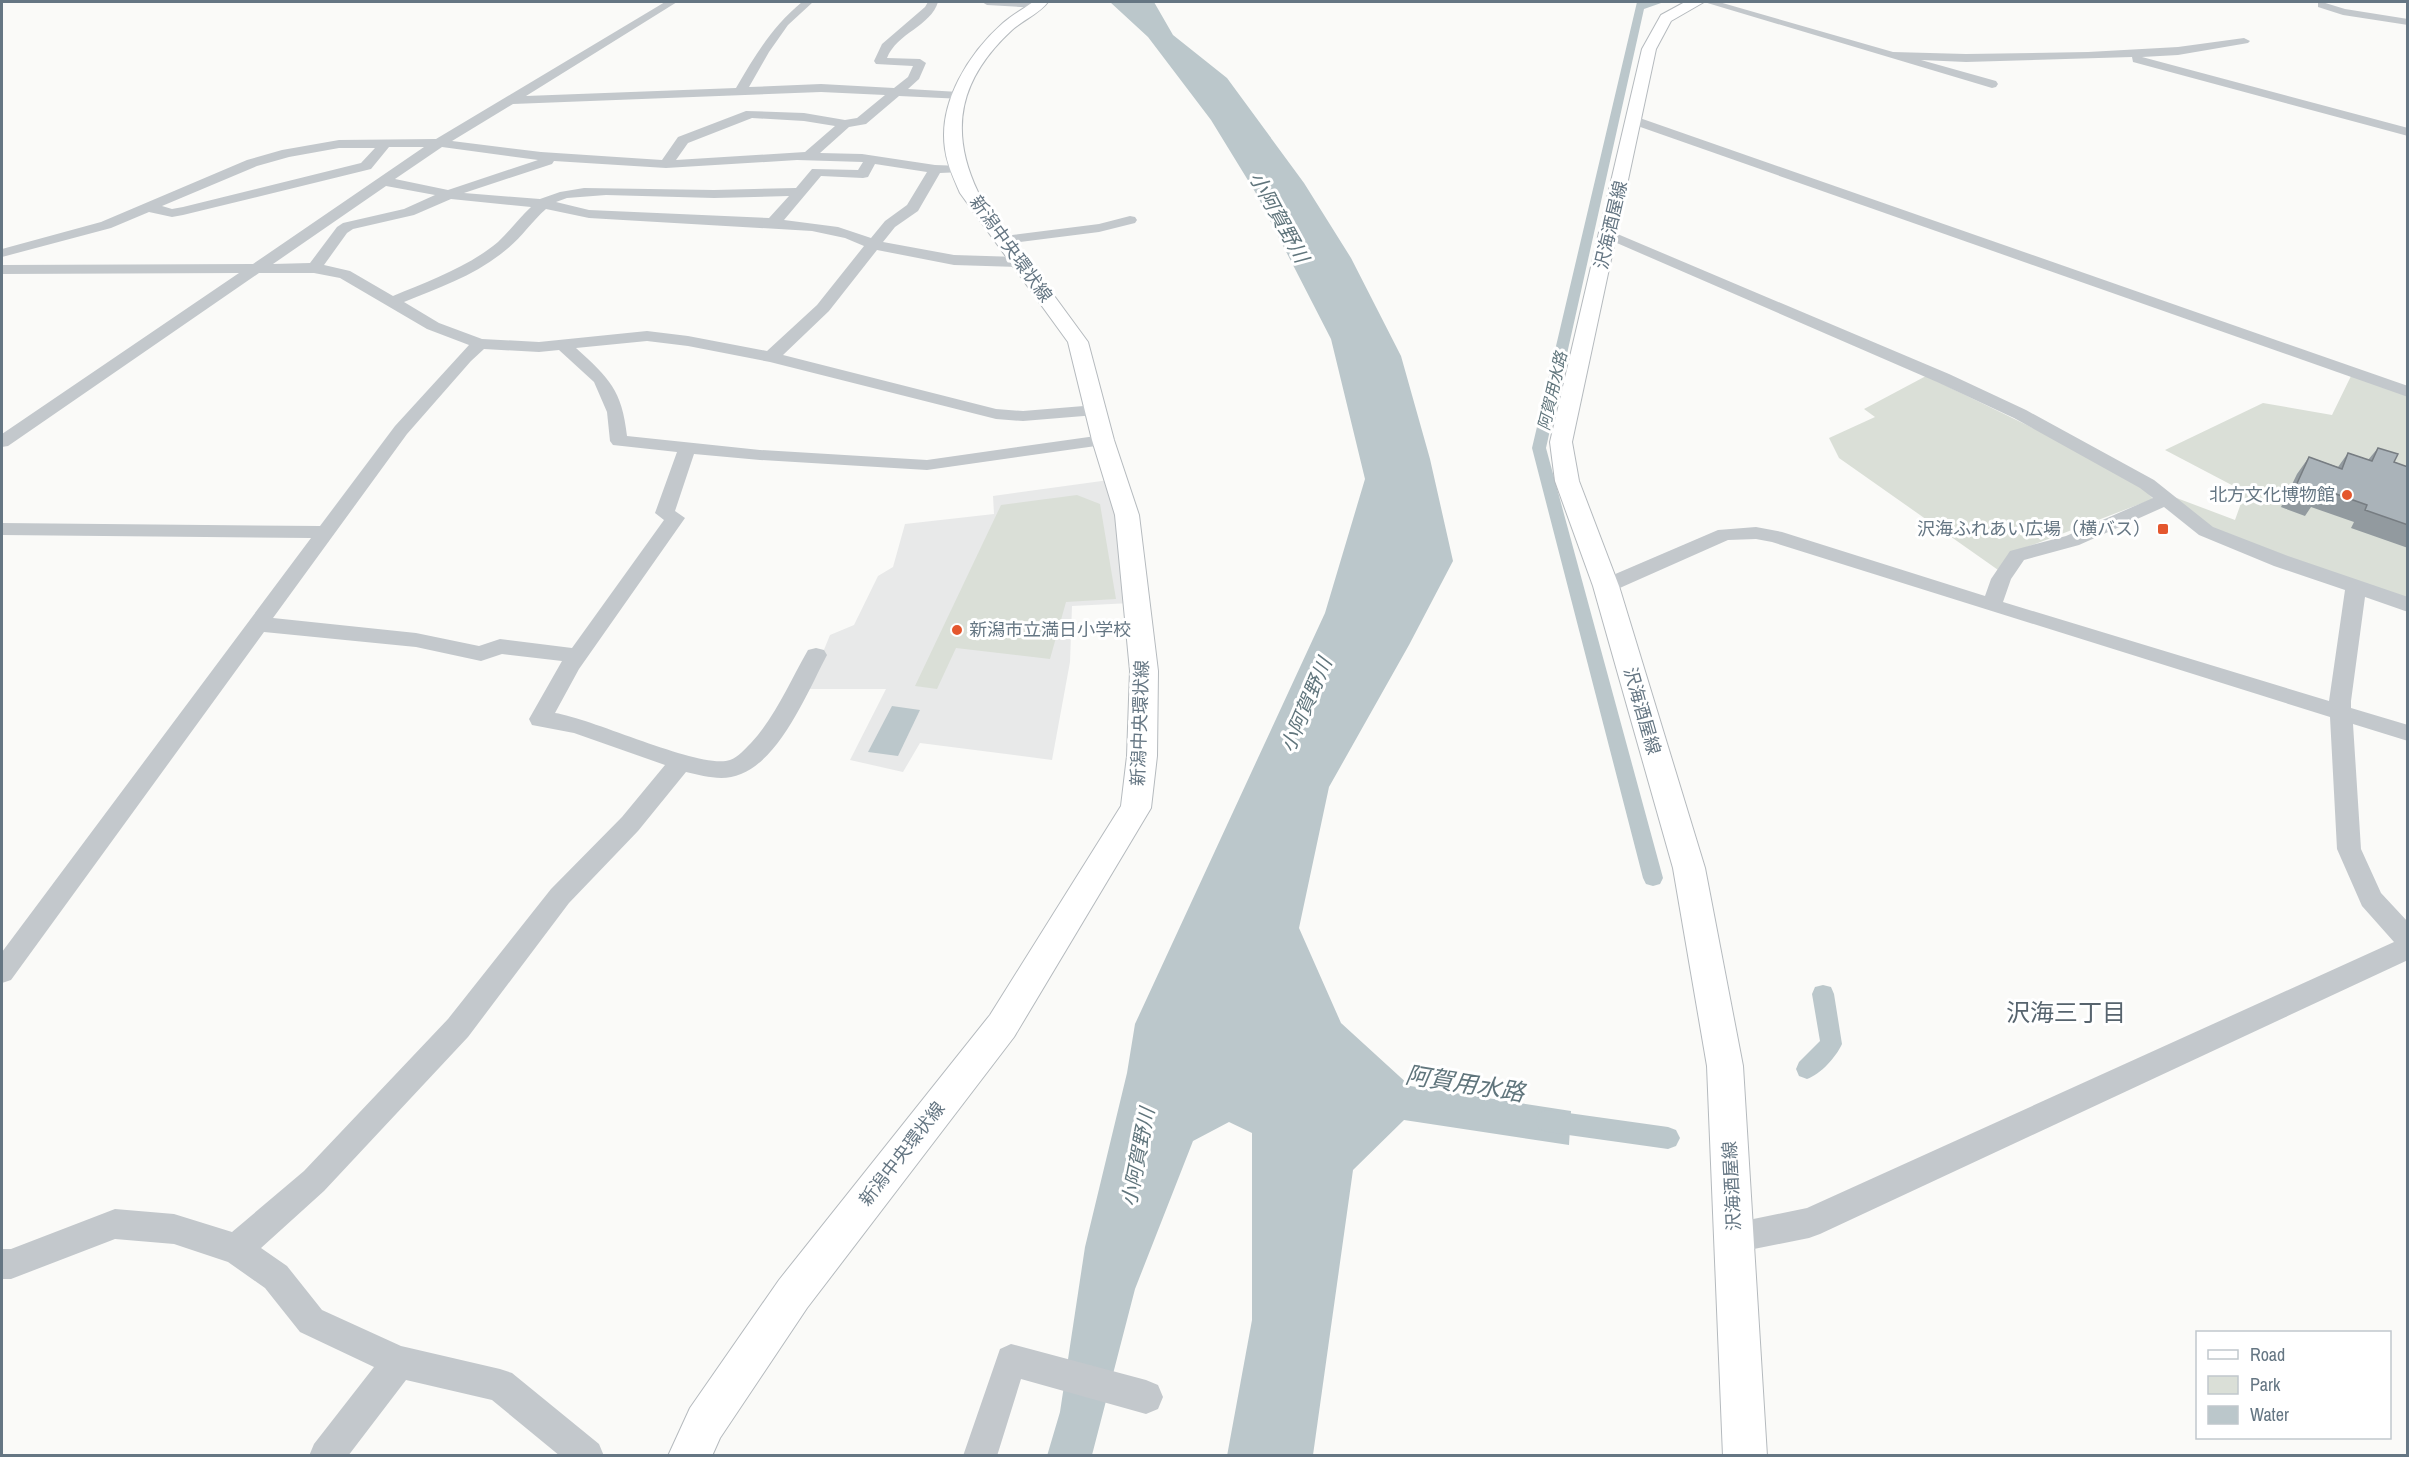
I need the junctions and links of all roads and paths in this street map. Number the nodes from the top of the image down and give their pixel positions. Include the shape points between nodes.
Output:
1 (672, 2) edge
2 (808, 2) edge
3 (933, 2) edge
4 (987, 2) edge
5 (1697, 2) edge
6 (1709, 2) edge
7 (1039, 3) edge
8 (2322, 5) dead end
9 (2408, 22) edge
10 (2244, 40) dead end
11 (2118, 54) junction
12 (1891, 55) junction
13 (1992, 84) dead end
14 (740, 92) junction
15 (895, 92) junction
16 (959, 96) junction
17 (511, 100) junction
18 (1634, 120) junction
19 (845, 124) junction
20 (2408, 132) edge
21 (387, 142) junction
22 (434, 146) junction
23 (560, 157) junction
24 (807, 157) junction
25 (870, 161) junction
26 (669, 164) junction
27 (366, 166) junction
28 (946, 169) junction
29 (384, 181) junction
30 (801, 192) junction
31 (637, 193) junction
32 (448, 195) junction
33 (544, 204) junction
34 (150, 208) junction
35 (1130, 220) dead end
36 (773, 223) junction
37 (1608, 234) junction
38 (873, 245) junction
39 (1012, 251) junction
40 (2, 252) edge
41 (256, 268) junction
42 (314, 268) junction
43 (2, 269) edge
44 (393, 301) junction
45 (480, 344) junction
46 (567, 344) junction
47 (771, 357) junction
48 (2408, 393) edge
49 (1096, 410) junction
50 (1102, 440) junction
51 (2, 442) edge
52 (687, 448) junction
53 (2165, 500) junction
54 (2, 529) edge
55 (327, 532) junction
56 (1606, 586) junction
57 (2356, 587) junction
58 (1992, 605) junction
59 (2408, 605) edge
60 (259, 624) junction
61 (816, 655) dead end
62 (577, 656) junction
63 (2341, 712) junction
64 (2408, 733) edge
65 (682, 761) junction
66 (2408, 940) edge
67 (2408, 948) edge
68 (2, 972) edge
69 (1734, 1238) junction
70 (236, 1249) junction
71 (2, 1264) edge
72 (399, 1362) junction
73 (1146, 1397) dead end
74 (326, 1455) edge
75 (587, 1455) edge
76 (689, 1455) edge
77 (980, 1455) edge
78 (1745, 1455) edge

1 - 17 street
2 - 14 street via 784,23
3 - 15 street via 930,9 886,46 880,61 920,63 913,79
4 - 7 street
5 - 18 main road, 沢海酒屋線 via 1669,15 1658,26 1649,49
6 - 12 street
7 - 16 main road, 新潟中央環状線 via 1005,29 981,58
8 - 9 street
10 - 11 street via 2212,47
11 - 12 street via 1966,58
11 - 20 street
12 - 13 street
14 - 15 street via 821,88
14 - 17 street
15 - 16 street
15 - 19 street via 861,121
16 - 28 main road, 新潟中央環状線 via 950,129
17 - 22 street
18 - 37 main road, 沢海酒屋線
18 - 48 street
19 - 24 street
19 - 26 street via 751,114 683,140
21 - 22 street
21 - 27 street
21 - 34 street via 323,146 270,157
22 - 23 street
22 - 27 street
22 - 29 street
23 - 26 street
23 - 32 street
24 - 25 street
24 - 26 street
25 - 28 street
25 - 30 street via 863,174 817,172
26 - 31 street via 670,168 654,175
27 - 34 street via 183,211
28 - 38 street via 913,208 890,224
28 - 39 main road, 新潟中央環状線
29 - 32 street
29 - 41 street
30 - 31 street
30 - 36 street
31 - 33 street via 567,195
32 - 33 street
32 - 42 street via 409,212 345,228
33 - 36 street via 624,217
33 - 44 street via 517,233 476,264
34 - 40 street via 95,228
35 - 39 street
36 - 38 street via 834,231
37 - 53 street via 2020,414 2147,484
37 - 56 main road, 沢海酒屋線 via 1561,442 1567,481
38 - 39 street via 954,260
38 - 47 street via 824,308
39 - 49 main road, 新潟中央環状線 via 1078,342
41 - 42 street
41 - 43 street
41 - 51 street
42 - 44 street via 345,274
44 - 45 street via 433,326
45 - 46 street
45 - 55 street via 401,430
46 - 47 street via 647,336
46 - 52 street via 567,349 601,380 616,412 619,441
47 - 49 street via 996,414 1023,416
49 - 50 main road, 新潟中央環状線
50 - 52 street via 927,465
50 - 76 main road, 新潟中央環状線 via 1127,515 1138,596 1144,670 1136,808 1002,1026 793,1294 705,1423
52 - 62 street via 665,513 675,518
53 - 57 street via 2206,531
53 - 58 street via 2072,541 2017,555 2001,579
54 - 55 street
55 - 60 street
56 - 58 street via 1725,534 1756,533
56 - 69 main road, 沢海酒屋線 via 1689,868 1725,1066
57 - 59 street
57 - 63 street
58 - 63 street
60 - 62 street via 416,640 481,654 500,646
60 - 68 street
61 - 65 street via 793,700 754,753 733,768 710,768
62 - 65 street via 540,719 576,725
63 - 64 street
63 - 66 street via 2349,849 2371,898
65 - 70 street via 630,824 560,896 458,1028 314,1180
67 - 69 street via 1809,1223
69 - 78 main road, 沢海酒屋線
70 - 71 street via 174,1229 115,1224 11,1264
70 - 72 street via 276,1278 311,1321
72 - 74 street
72 - 75 street via 500,1385
73 - 77 street via 1011,1360

